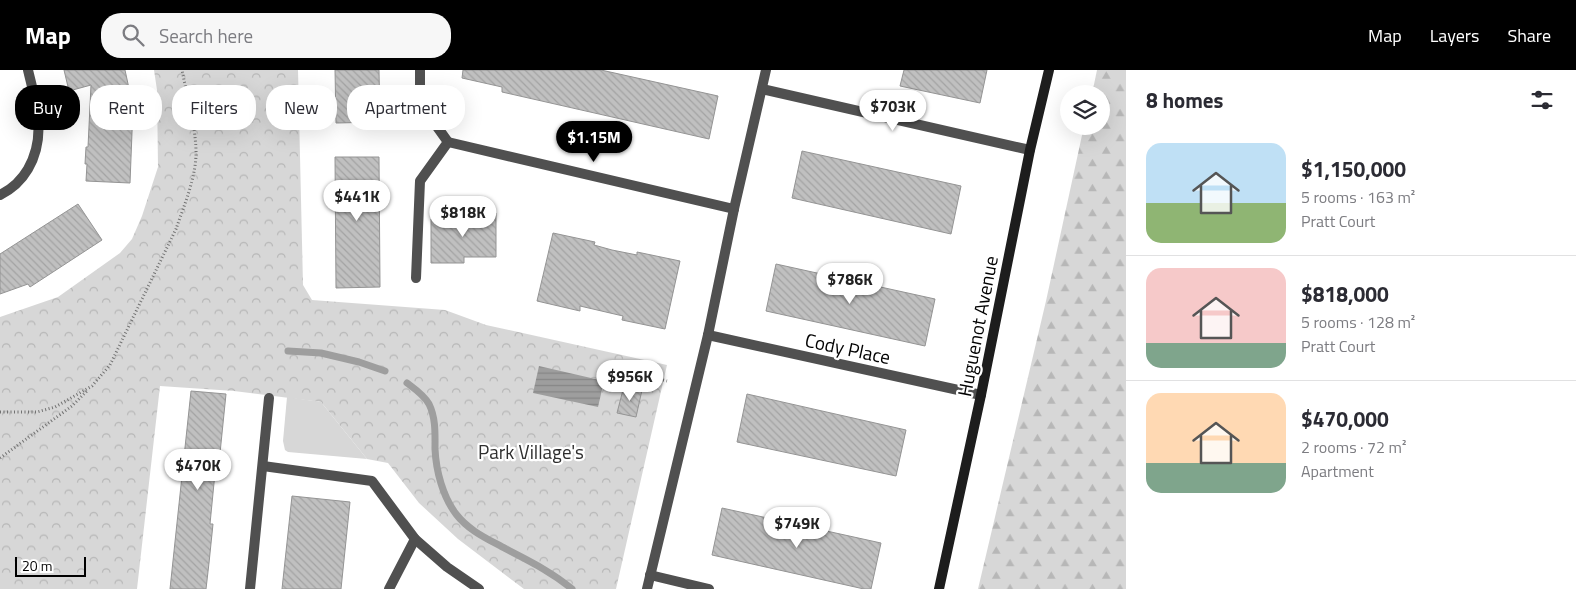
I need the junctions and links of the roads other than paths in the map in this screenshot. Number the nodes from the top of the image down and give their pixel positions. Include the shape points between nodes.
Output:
1 (28, 70) edge
2 (420, 70) edge
3 (766, 70) edge
4 (1049, 70) edge
5 (762, 89) junction
6 (448, 142) junction
7 (1030, 150) junction
8 (0, 196) edge
9 (734, 208) junction
10 (416, 278) dead end
11 (708, 335) junction
12 (981, 395) junction
13 (269, 398) dead end
14 (263, 466) junction
15 (415, 539) junction
16 (650, 575) junction
17 (250, 589) edge
18 (389, 589) edge
19 (479, 589) edge
20 (647, 589) edge
21 (709, 589) edge
22 (939, 589) edge

1 - 8 street via 38,115 39,139 34,158 23,177
2 - 6 street via 420,102
3 - 5 street
4 - 7 street, Huguenot Avenue
5 - 7 street
5 - 9 street
6 - 9 street
6 - 10 street via 420,181
7 - 12 street, Huguenot Avenue
9 - 11 street
11 - 12 street, Cody Place
11 - 16 street
12 - 22 street, Huguenot Avenue
13 - 14 street
14 - 15 street via 372,481
14 - 17 street
15 - 18 street
15 - 19 street
16 - 20 street
16 - 21 street

